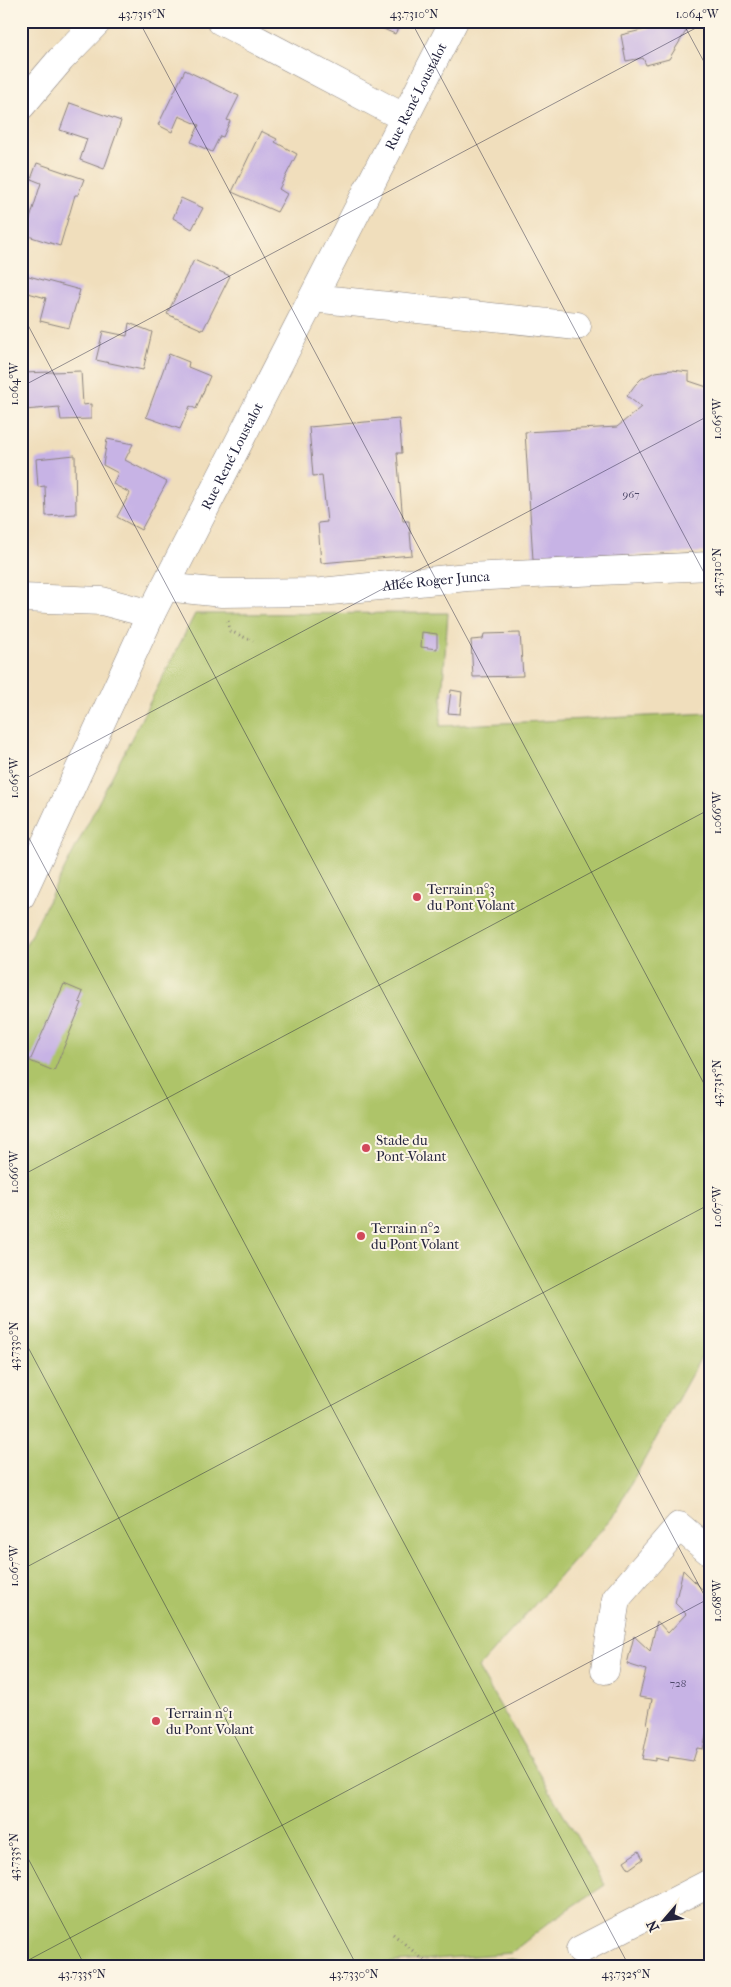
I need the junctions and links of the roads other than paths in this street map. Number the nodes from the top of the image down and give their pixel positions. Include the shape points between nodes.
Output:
1 (98, 21) edge
2 (221, 21) edge
3 (454, 21) edge
4 (21, 106) edge
5 (405, 118) junction
6 (313, 298) junction
7 (577, 326) dead end
8 (710, 566) edge
9 (165, 587) junction
10 (21, 598) edge
11 (151, 614) junction
12 (21, 896) edge
13 (710, 1552) edge
14 (605, 1670) dead end
15 (710, 1883) edge
16 (580, 1950) dead end

1 - 4 street
2 - 5 street
3 - 5 street, Rue René Loustalot
5 - 6 street, Rue René Loustalot
6 - 7 street
6 - 9 street, Rue René Loustalot
8 - 9 street, Allée Roger Junca via 467,577 320,592 222,594
9 - 11 street, Rue René Loustalot
10 - 11 street via 102,601
11 - 12 street, Rue René Loustalot
13 - 14 street via 679,1526 616,1599
15 - 16 street

